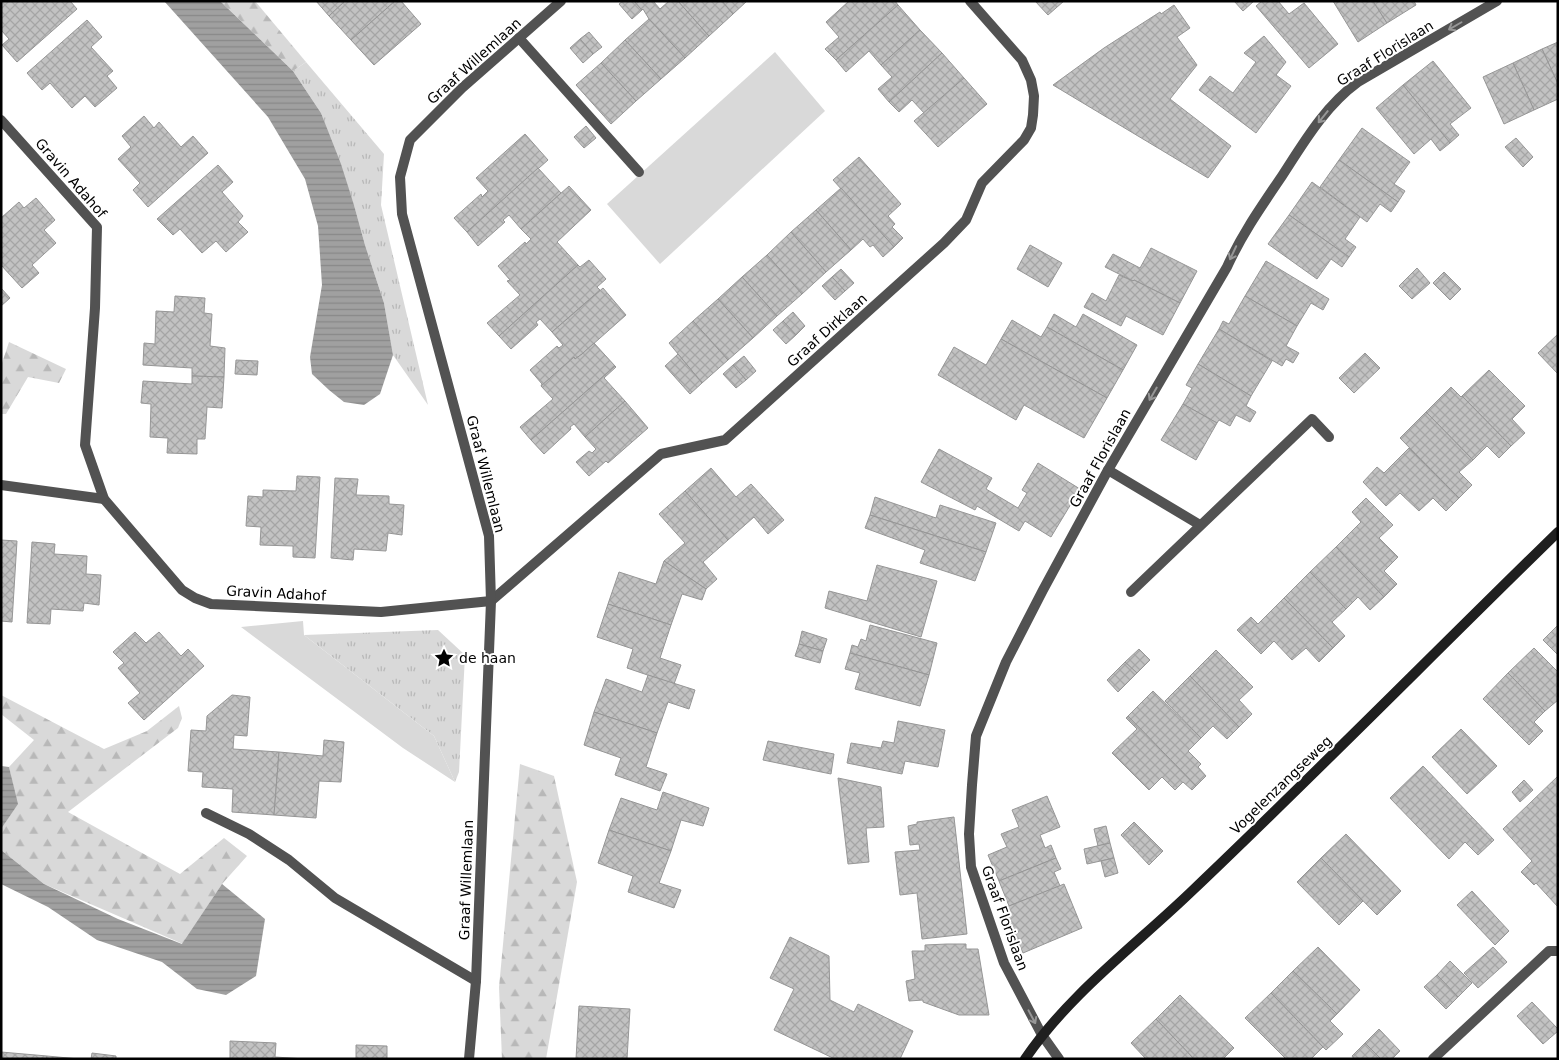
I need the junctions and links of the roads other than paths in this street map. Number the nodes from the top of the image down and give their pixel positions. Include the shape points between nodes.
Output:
1 (561, 1) edge
2 (970, 1) edge
3 (1497, 1) edge
4 (519, 38) junction
5 (1, 120) edge
6 (639, 172) dead end
7 (1329, 437) dead end
8 (1108, 470) junction
9 (1, 485) edge
10 (104, 499) junction
11 (1200, 525) junction
12 (1558, 532) edge
13 (1131, 592) dead end
14 (491, 602) junction
15 (206, 813) dead end
16 (1558, 951) edge
17 (476, 981) junction
18 (1042, 1035) junction
19 (469, 1059) edge
20 (1025, 1059) edge
21 (1059, 1059) edge
22 (1433, 1059) edge

1 - 4 street, Graaf Willemlaan
2 - 14 street, Graaf Dirklaan via 1022,60 1034,96 1031,128 1024,140 982,183 966,220 725,440 662,454
3 -> 8 street, Graaf Florislaan via 1358,82 1333,105 1311,132 1240,238 1227,267
4 - 6 street
4 - 14 street, Graaf Willemlaan via 410,140 400,177 402,214 489,536
5 - 10 street, Gravin Adahof via 97,227 85,445
7 - 11 street via 1312,419
8 - 11 street
8 -> 18 street, Graaf Florislaan via 1006,662 976,736 969,834 971,867 1004,963
9 - 10 street
10 - 14 street, Gravin Adahof via 182,590 211,604 381,612
11 - 13 street
12 - 18 main road, Vogelenzangseweg via 1192,892 1095,978
14 - 17 street, Graaf Willemlaan
15 - 17 street via 249,834 289,860 335,898
16 - 22 street via 1549,951
17 - 19 street, Graaf Willemlaan
18 - 20 main road, Vogelenzangseweg
18 - 21 street, Graaf Florislaan

